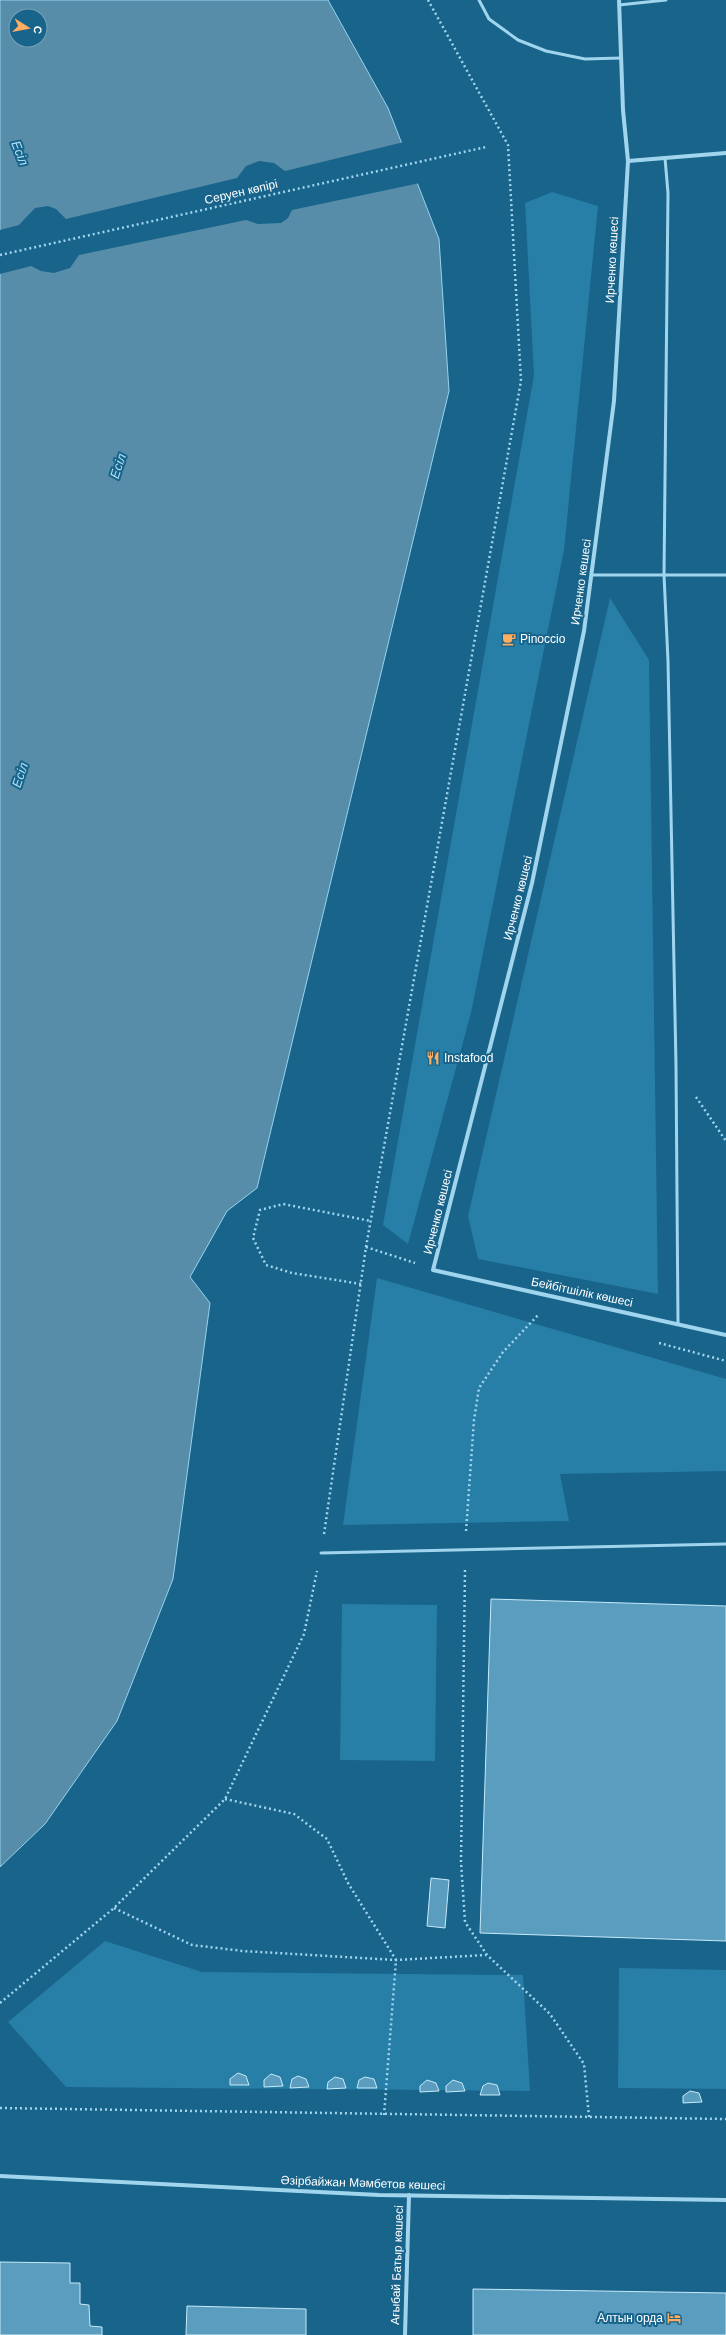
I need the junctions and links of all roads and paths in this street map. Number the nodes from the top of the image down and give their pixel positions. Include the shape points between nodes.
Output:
1 (428, 0) edge
2 (479, 0) edge
3 (666, 0) edge
4 (619, 2) edge
5 (621, 58) junction
6 (486, 147) dead end
7 (726, 153) edge
8 (665, 158) junction
9 (628, 161) junction
10 (0, 255) edge
11 (592, 575) junction
12 (664, 575) junction
13 (726, 575) edge
14 (676, 1066) junction
15 (726, 1141) edge
16 (370, 1221) junction
17 (366, 1247) junction
18 (433, 1270) junction
19 (360, 1284) junction
20 (542, 1310) dead end
21 (678, 1323) junction
22 (726, 1335) edge
23 (726, 1544) edge
24 (465, 1550) junction
25 (321, 1553) junction
26 (225, 1799) junction
27 (114, 1908) junction
28 (487, 1955) junction
29 (396, 1960) junction
30 (0, 2003) edge
31 (0, 2108) edge
32 (384, 2114) junction
33 (589, 2117) junction
34 (726, 2119) edge
35 (0, 2176) edge
36 (409, 2196) junction
37 (726, 2200) edge
38 (405, 2335) edge

1 - 16 path via 508,145 521,381
2 - 5 lane via 489,19 518,40 546,52 585,59
3 - 4 lane
4 - 5 street, Ирченко көшесі
5 - 9 street, Ирченко көшесі
6 - 10 path, Серуен көпірі
7 - 8 street
8 - 9 street
8 - 12 lane via 668,193
9 - 11 street, Ирченко көшесі via 614,401
11 - 12 lane
11 - 18 street, Ирченко көшесі via 584,631 532,883
12 - 13 lane
12 - 14 lane
14 - 15 path
14 - 21 lane
16 - 17 path
16 - 19 path via 283,1204 260,1210 253,1238 266,1265 292,1273
17 - 18 path
17 - 19 path
18 - 21 street, Бейбітшілік көшесі
19 - 25 path
20 - 24 path via 503,1352 479,1388 474,1420
21 - 22 street, Бейбітшілік көшесі
23 - 24 lane
24 - 25 lane
24 - 28 path via 461,1862 465,1922
25 - 26 path via 304,1634
26 - 27 path
26 - 29 path via 294,1814 327,1839 348,1883
27 - 29 path via 192,1945 244,1952
27 - 30 path
28 - 29 path
28 - 33 path via 550,2014 584,2064
29 - 32 path
31 - 32 path
32 - 33 path
33 - 34 path
35 - 36 street, Әзірбайжан Мәмбетов көшесі
36 - 37 street, Әзірбайжан Мәмбетов көшесі
36 - 38 street, Ағыбай Батыр көшесі

